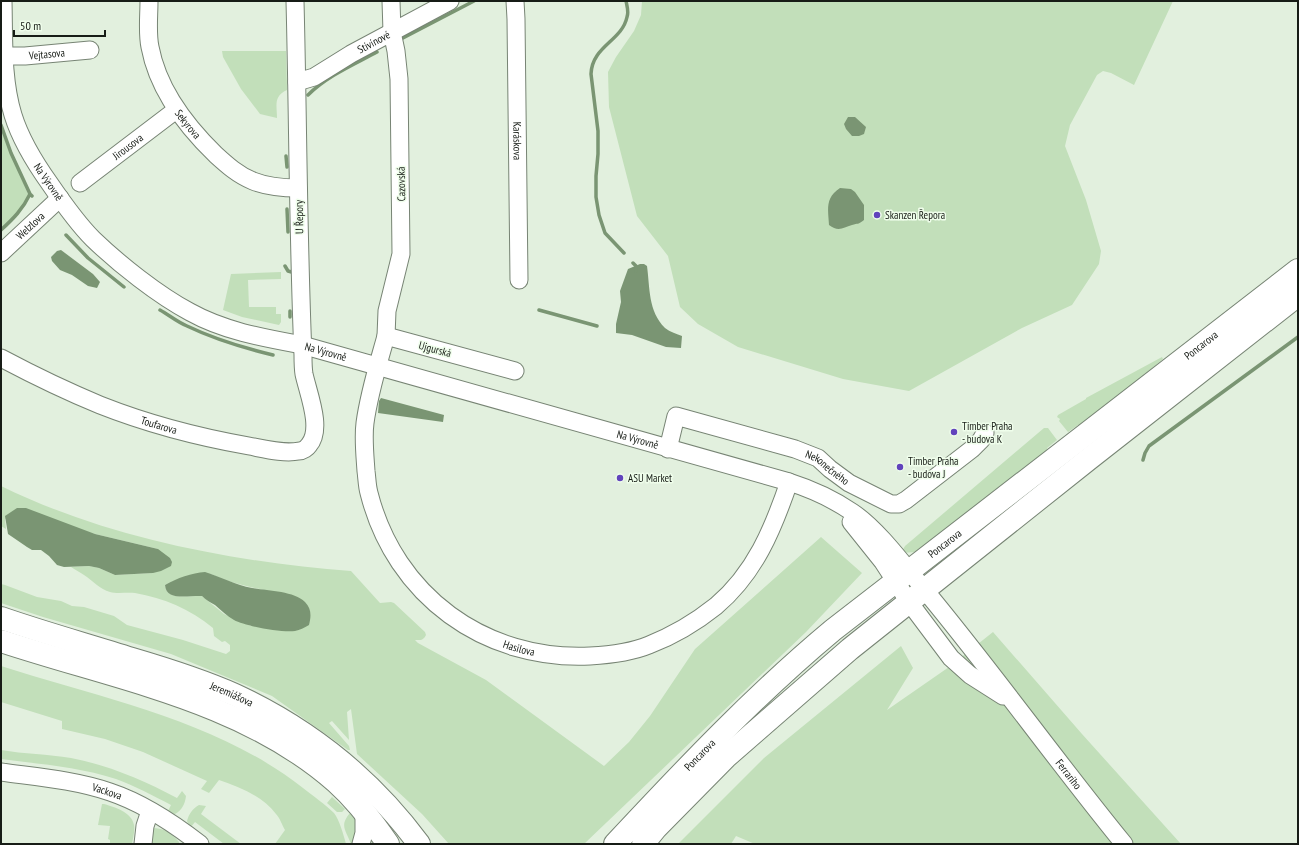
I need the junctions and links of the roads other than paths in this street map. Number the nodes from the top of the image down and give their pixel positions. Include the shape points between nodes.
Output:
1 (3, 1) edge
2 (149, 1) edge
3 (295, 1) edge
4 (391, 1) edge
5 (450, 1) edge
6 (515, 1) edge
7 (392, 32) junction
8 (90, 50) dead end
9 (4, 56) junction
10 (297, 82) junction
11 (176, 110) junction
12 (80, 183) dead end
13 (298, 188) junction
14 (60, 198) junction
15 (1, 254) edge
16 (1298, 270) edge
17 (519, 280) dead end
18 (1298, 295) edge
19 (386, 336) junction
20 (302, 345) junction
21 (1, 358) edge
22 (378, 367) junction
23 (515, 371) dead end
24 (315, 431) joint
25 (984, 433) dead end
26 (668, 449) junction
27 (1077, 454) junction
28 (789, 482) junction
29 (902, 576) junction
30 (917, 596) junction
31 (1, 618) edge
32 (1, 641) edge
33 (1, 772) edge
34 (150, 811) junction
35 (364, 811) junction
36 (194, 842) edge
37 (644, 842) edge
38 (143, 844) edge
39 (362, 844) edge
40 (388, 844) edge
41 (419, 844) edge
42 (615, 844) edge
43 (1124, 844) edge

1 - 9 street, Na Výrovně
2 - 11 street, Sekyrova via 150,46 158,76
3 - 10 street, U Řepory
4 - 7 street, Cazovská
5 - 7 street, Stivínové
6 - 17 street, Karáskova
7 - 10 street, Stivínové via 314,77
7 - 19 street, Cazovská via 399,78 401,254 387,311
8 - 9 street, Vejtasova
9 - 14 street, Na Výrovně via 13,115 25,145
10 - 13 street, U Řepory
11 - 12 street, Jirousova
11 - 13 street, Sekyrova via 192,131 233,170 252,181 270,186
13 - 20 street, U Řepory
14 - 15 street, Welzlova
14 - 20 street, Na Výrovně via 93,238 125,266 178,305 250,335
16 - 27 main road, Poncarova
18 - 27 main road, Poncarova
19 - 22 street
19 - 23 street, Ujgurská
20 - 22 street, Na Výrovně
20 - 24 street, U Řepory via 303,372 315,419
21 - 24 street, Toufarova via 100,405 173,429 232,443 290,452 302,451 313,440
22 - 26 street, Na Výrovně
22 - 28 street, Hasilova via 365,425 365,459 368,492 383,518 380,527 399,562 420,590 454,619 492,640 568,657 607,655 648,646 685,628 716,605 745,576 766,543
25 - 26 street, Nekonečného via 972,449 899,504 891,504 849,483 818,458 795,449 676,416
26 - 28 street, Na Výrovně
27 - 29 main road, Poncarova
27 - 30 main road, Poncarova
28 - 29 street, Na Výrovně via 817,492 830,500 845,514 880,558
29 - 30 street, Ferrariho
29 - 42 main road, Poncarova via 799,658 761,693
30 - 37 main road, Poncarova via 822,673 726,757
30 - 43 street, Ferrariho via 1015,704
31 - 41 main road, Jeremiášova via 184,675 235,695 280,718 322,746 356,774 389,807
32 - 35 main road, Jeremiášova via 174,694 242,722 291,748 335,782
33 - 34 street, Vackova via 77,783 110,792
34 - 36 street, Vackova via 176,826
34 - 38 street
35 - 39 street
35 - 40 main road, Jeremiášova

